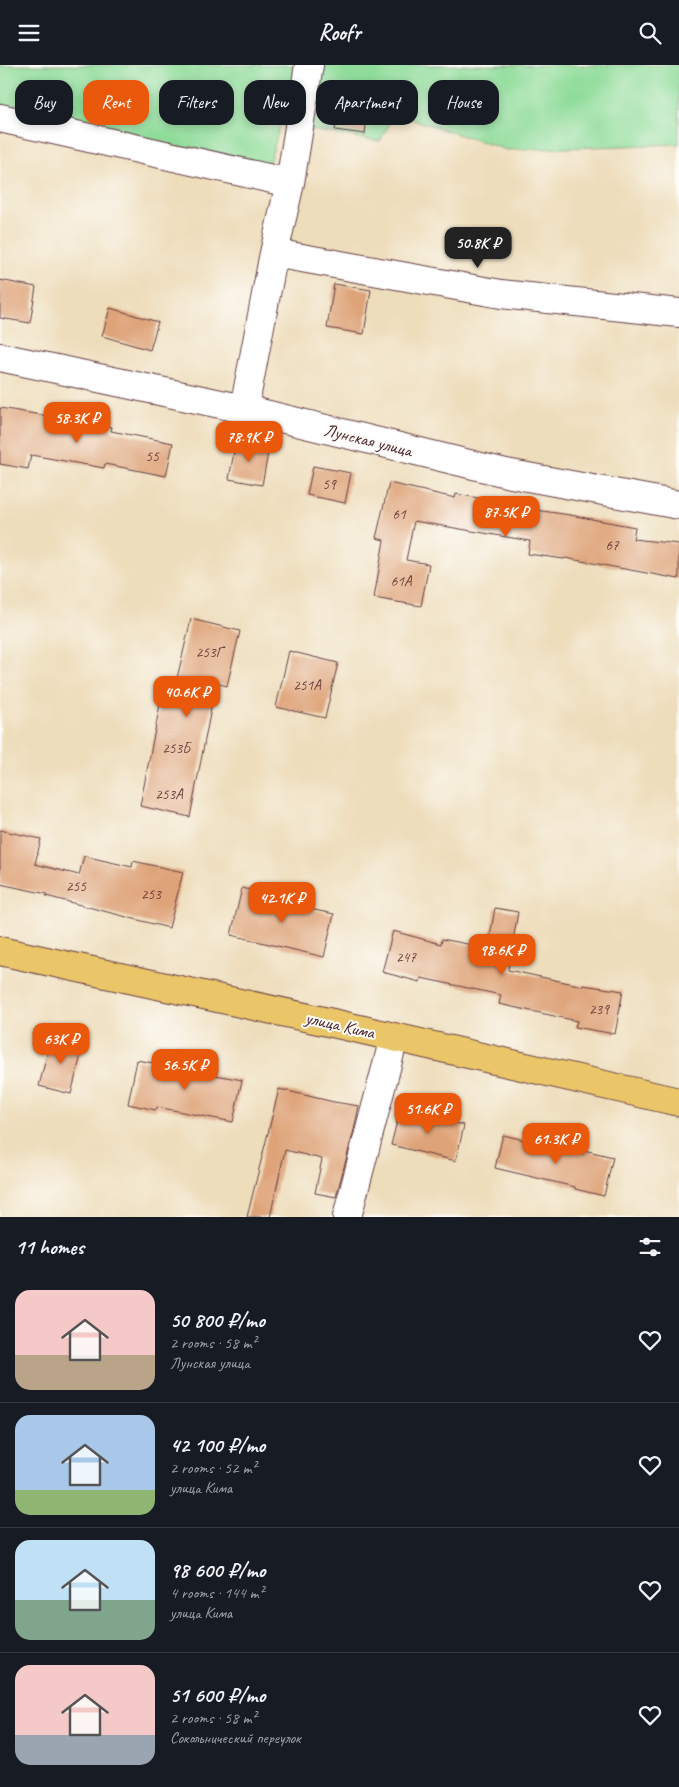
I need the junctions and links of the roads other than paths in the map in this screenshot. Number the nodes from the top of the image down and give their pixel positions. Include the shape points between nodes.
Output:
1 (309, 65) edge
2 (0, 117) edge
3 (290, 183) junction
4 (274, 253) junction
5 (679, 313) edge
6 (0, 357) edge
7 (244, 409) junction
8 (679, 505) edge
9 (0, 951) edge
10 (394, 1038) junction
11 (679, 1102) edge
12 (347, 1217) edge

1 - 3 street
2 - 3 street
3 - 4 street
4 - 5 street via 501,295
4 - 7 street
6 - 7 street, Лунская улица
7 - 8 street, Лунская улица via 506,473
9 - 10 main road, улица Кима
10 - 11 main road, улица Кима
10 - 12 street

